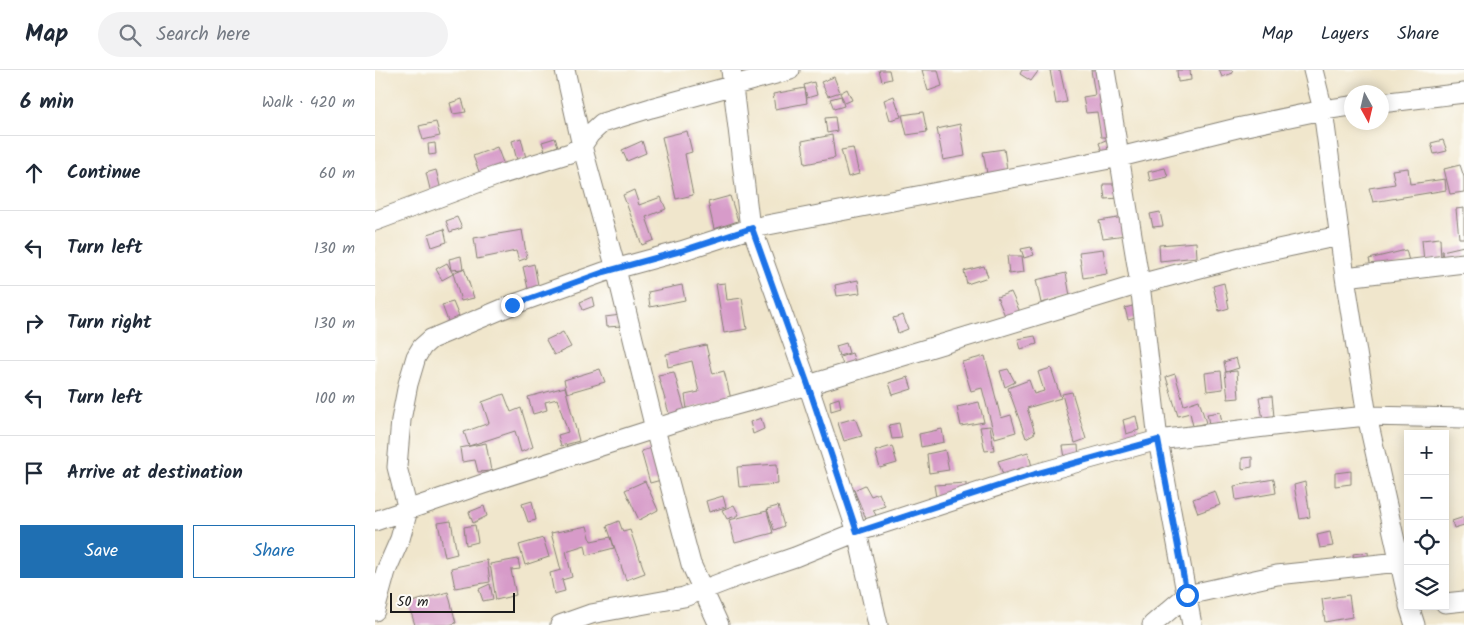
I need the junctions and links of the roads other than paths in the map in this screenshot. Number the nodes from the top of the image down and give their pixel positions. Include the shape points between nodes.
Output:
1 (565, 70) edge
2 (790, 70) edge
3 (1105, 70) edge
4 (1313, 70) edge
5 (731, 78) edge
6 (1464, 93) edge
7 (1389, 102) edge
8 (1344, 107) edge
9 (1323, 110) junction
10 (582, 146) junction
11 (1120, 157) junction
12 (375, 221) edge
13 (752, 228) junction
14 (1339, 236) junction
15 (1464, 263) edge
16 (616, 268) junction
17 (1345, 277) junction
18 (1140, 284) junction
19 (808, 385) junction
20 (1367, 416) junction
21 (1464, 418) edge
22 (655, 428) junction
23 (1158, 440) junction
24 (408, 510) junction
25 (375, 521) edge
26 (857, 532) junction
27 (1399, 562) junction
28 (1404, 583) edge
29 (703, 590) junction
30 (1187, 595) junction
31 (1464, 601) edge
32 (1449, 603) edge
33 (1410, 610) edge
34 (375, 611) edge
35 (375, 616) edge
36 (566, 624) edge
37 (382, 625) edge
38 (719, 625) edge
39 (878, 625) edge
40 (1152, 625) edge
41 (1191, 625) edge
42 (1415, 625) edge

1 - 10 street
2 - 5 street
3 - 11 street
4 - 9 street
5 - 10 street via 602,123
5 - 13 street
6 - 7 street
8 - 9 street
9 - 11 street
9 - 14 street
10 - 12 street
10 - 16 street
11 - 13 street
11 - 18 street
13 - 16 street
13 - 19 street
14 - 17 street
14 - 18 street via 1241,257
15 - 17 street
16 - 22 street
16 - 24 street via 512,305 431,339 422,347 408,384 397,453 397,467
17 - 20 street
18 - 19 street
18 - 23 street
19 - 22 street
19 - 26 street
20 - 21 street
20 - 23 street
20 - 27 street
22 - 24 street
22 - 29 street via 691,564
23 - 26 street via 1035,474
23 - 30 street
24 - 25 street
24 - 34 street
26 - 29 street
26 - 39 street
27 - 28 street
27 - 30 street via 1277,575
29 - 36 street via 684,597 591,614
29 - 38 street
30 - 40 street
30 - 41 street
31 - 32 street
33 - 42 street
35 - 37 street

